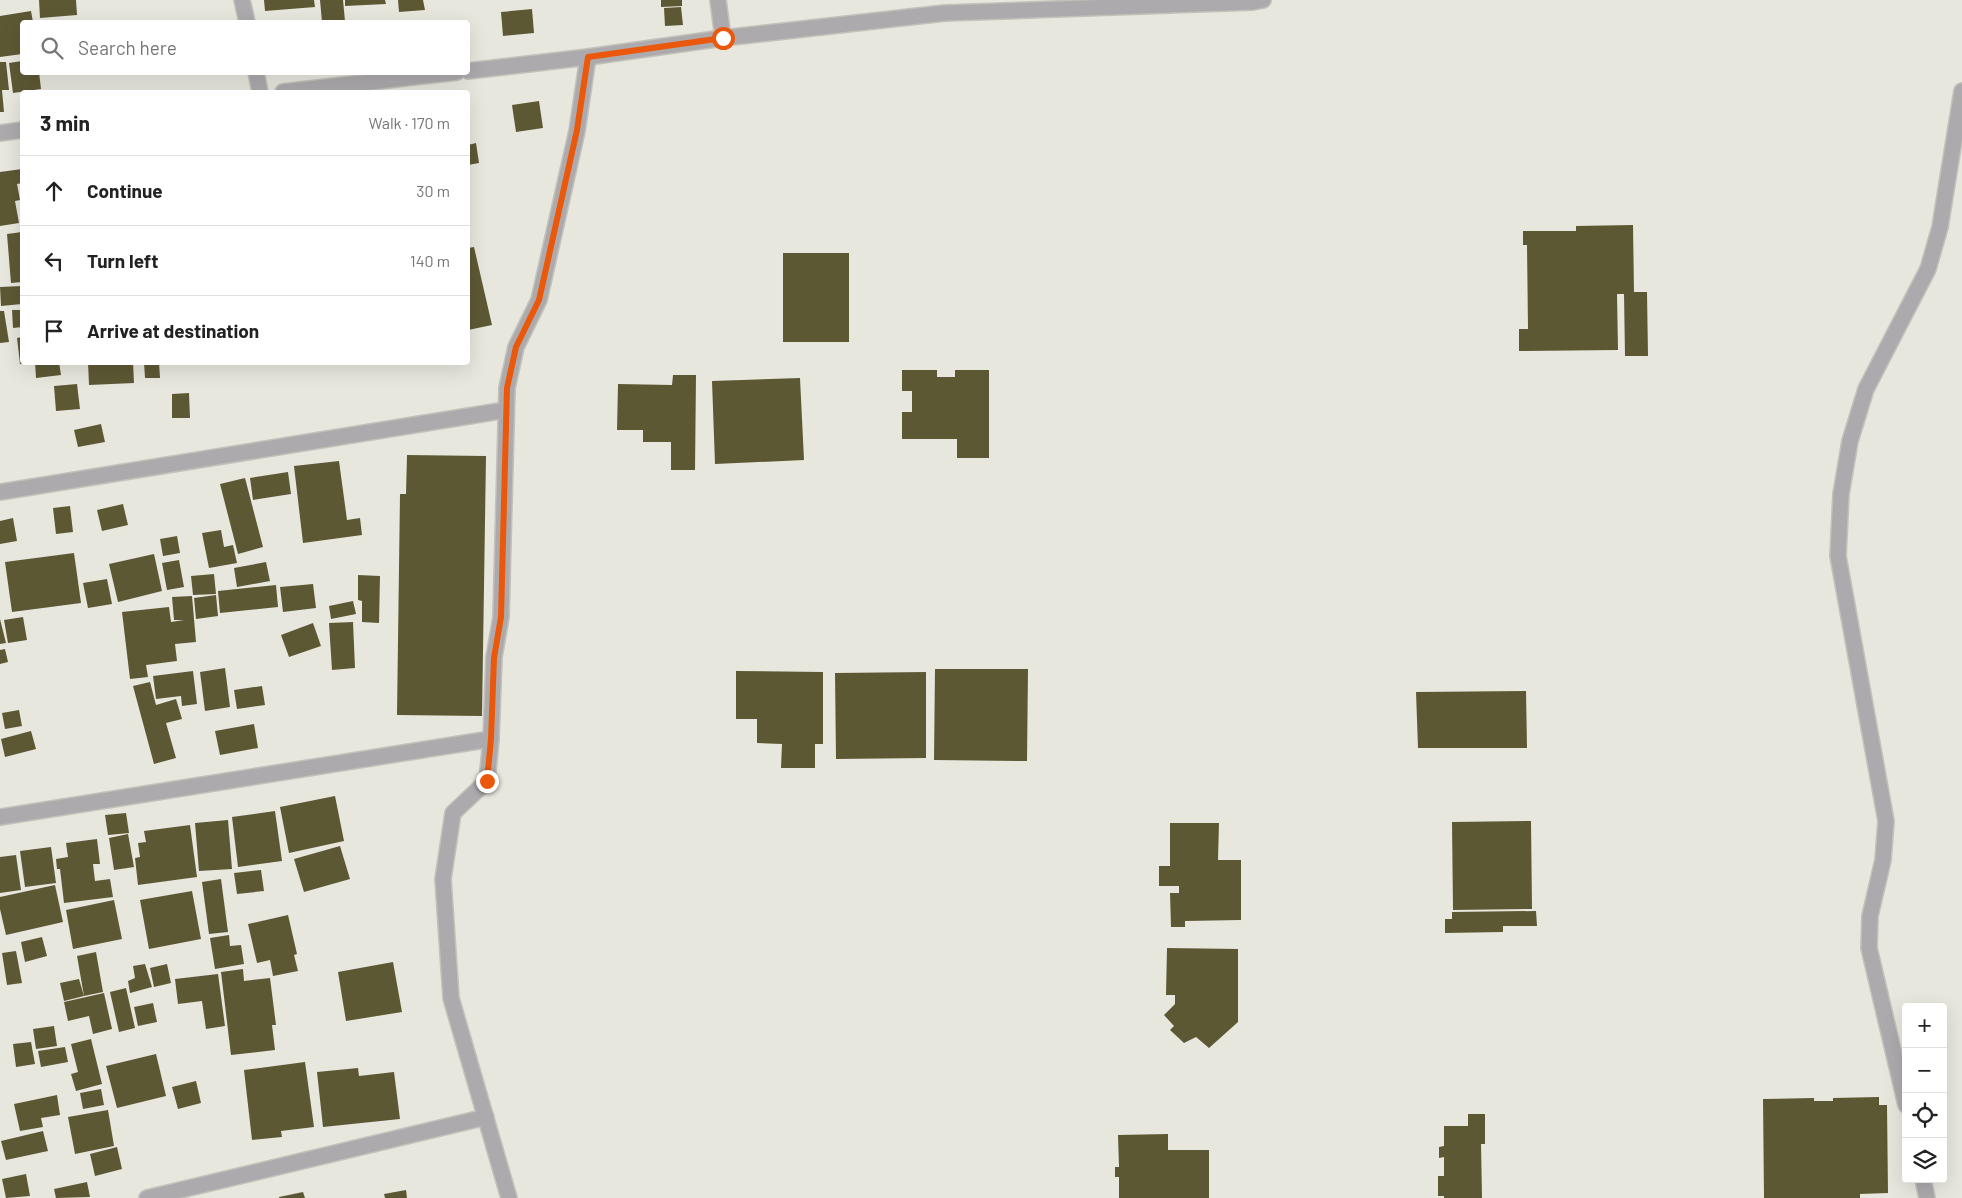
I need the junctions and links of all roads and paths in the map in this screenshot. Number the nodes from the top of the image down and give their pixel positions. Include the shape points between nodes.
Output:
1 (242, 0) edge
2 (718, 0) edge
3 (1256, 1) edge
4 (246, 20) edge
5 (723, 38) junction
6 (588, 57) junction
7 (470, 71) edge
8 (257, 75) edge
9 (431, 75) edge
10 (260, 90) edge
11 (300, 90) edge
12 (1962, 91) edge
13 (20, 130) edge
14 (0, 133) edge
15 (506, 410) junction
16 (0, 492) edge
17 (491, 739) junction
18 (0, 817) edge
19 (1903, 1093) edge
20 (486, 1117) junction
21 (1924, 1183) edge
22 (147, 1198) edge
23 (509, 1198) edge
24 (1927, 1198) edge

1 - 4 street
2 - 5 street
3 - 5 street via 945,13
5 - 6 street
6 - 7 street
6 - 15 street via 577,130 539,300 516,347
8 - 10 street
9 - 11 street
12 - 19 street via 1940,227 1928,269 1866,389 1850,441 1841,494 1838,556 1886,821 1884,860 1870,916 1869,948
13 - 14 street
15 - 16 street
15 - 17 street via 501,617 494,658
17 - 18 street
17 - 20 street via 487,781 452,813 443,878 451,998
20 - 22 street
20 - 23 street
21 - 24 street

